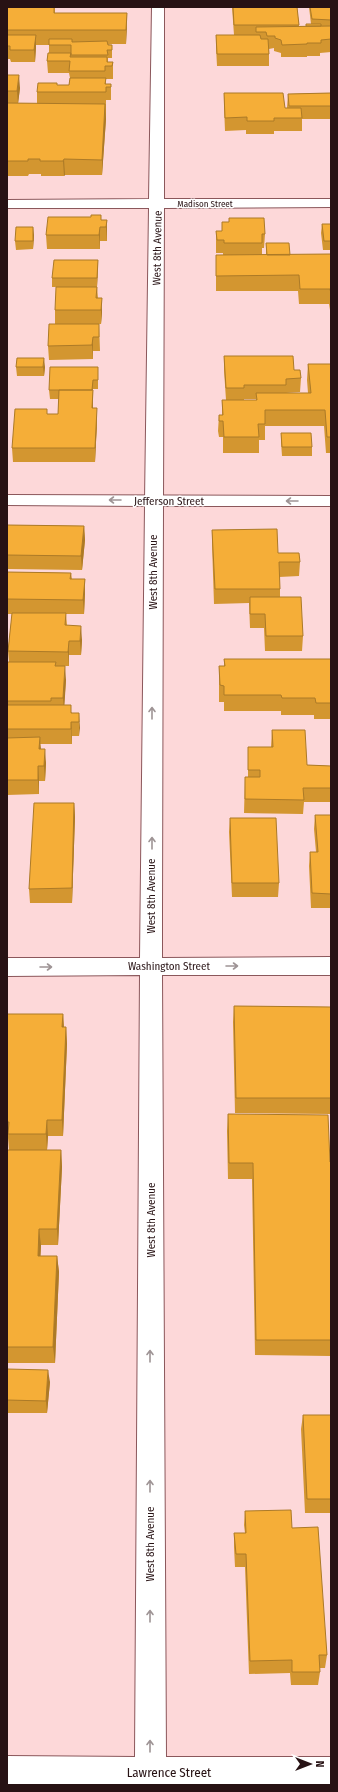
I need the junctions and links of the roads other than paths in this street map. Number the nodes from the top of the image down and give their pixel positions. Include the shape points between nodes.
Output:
1 (158, 7) edge
2 (331, 203) edge
3 (7, 204) edge
4 (158, 204) junction
5 (7, 500) edge
6 (154, 500) junction
7 (331, 501) edge
8 (151, 966) junction
9 (331, 966) edge
10 (7, 967) edge
11 (7, 1772) edge
12 (331, 1773) edge
13 (150, 1779) edge

1 - 4 street, West 8th Avenue
2 - 4 street, Madison Street
3 - 4 street, Madison Street
4 - 6 street, West 8th Avenue
6 -> 5 street, Jefferson Street
7 -> 6 street, Jefferson Street
8 -> 6 street, West 8th Avenue
8 -> 9 street, Washington Street
10 -> 8 street, Washington Street
13 -> 8 street, West 8th Avenue
11 - 13 street, Lawrence Street
12 - 13 street, Lawrence Street

